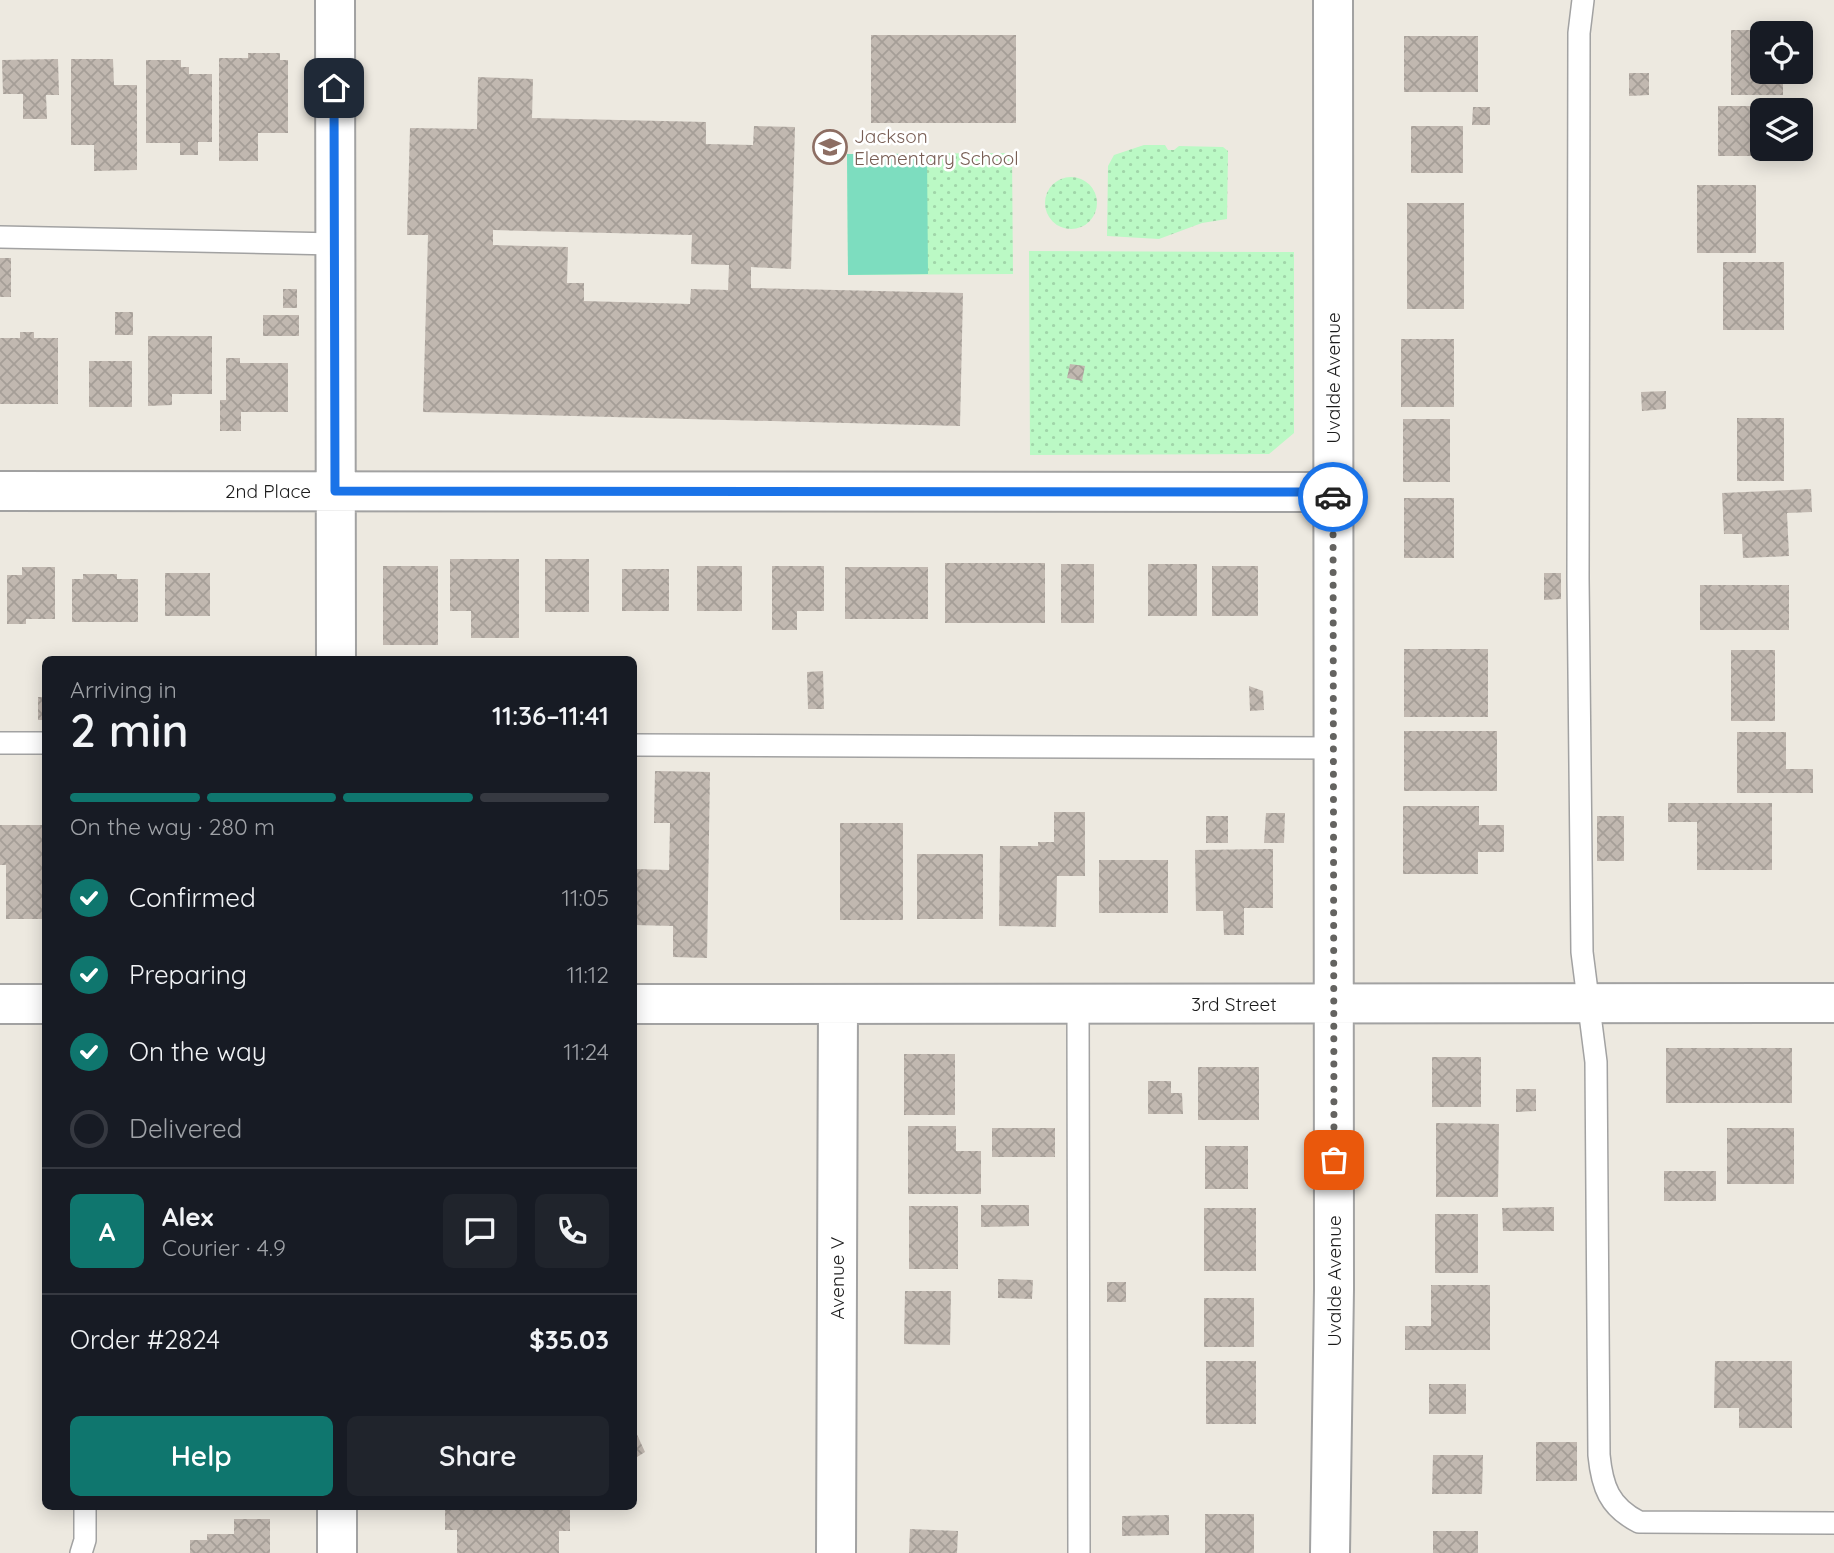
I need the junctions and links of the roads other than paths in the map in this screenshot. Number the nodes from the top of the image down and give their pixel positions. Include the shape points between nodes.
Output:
1 (335, 0) edge
2 (1333, 0) edge
3 (1583, 0) edge
4 (0, 237) edge
5 (335, 244) junction
6 (0, 491) edge
7 (335, 491) junction
8 (1333, 492) junction
9 (335, 656) edge
10 (0, 743) edge
11 (42, 743) edge
12 (637, 744) edge
13 (1334, 748) junction
14 (1591, 1003) junction
15 (1834, 1003) edge
16 (0, 1004) edge
17 (42, 1004) edge
18 (637, 1004) edge
19 (838, 1004) junction
20 (1078, 1004) junction
21 (1334, 1004) junction
22 (85, 1510) edge
23 (337, 1510) edge
24 (1834, 1523) edge
25 (81, 1553) edge
26 (337, 1553) edge
27 (836, 1553) edge
28 (1079, 1553) edge
29 (1330, 1553) edge

1 - 5 street
2 - 8 street, Uvalde Avenue
3 - 14 lane via 1579,47 1578,592 1582,953
4 - 5 lane
5 - 7 street
6 - 7 street, 2nd Place
7 - 8 street, 2nd Place
7 - 9 street
8 - 13 street, Uvalde Avenue
10 - 11 lane
12 - 13 lane
13 - 21 street, Uvalde Avenue
14 - 15 street, 3rd Street
14 - 21 street, 3rd Street
14 - 24 lane via 1596,1062 1599,1455 1609,1498 1621,1513 1639,1522
16 - 17 street
18 - 19 street, 3rd Street
19 - 20 street, 3rd Street
19 - 27 street, Avenue V
20 - 21 street, 3rd Street
20 - 28 lane
21 - 29 street, Uvalde Avenue
22 - 25 lane
23 - 26 street

